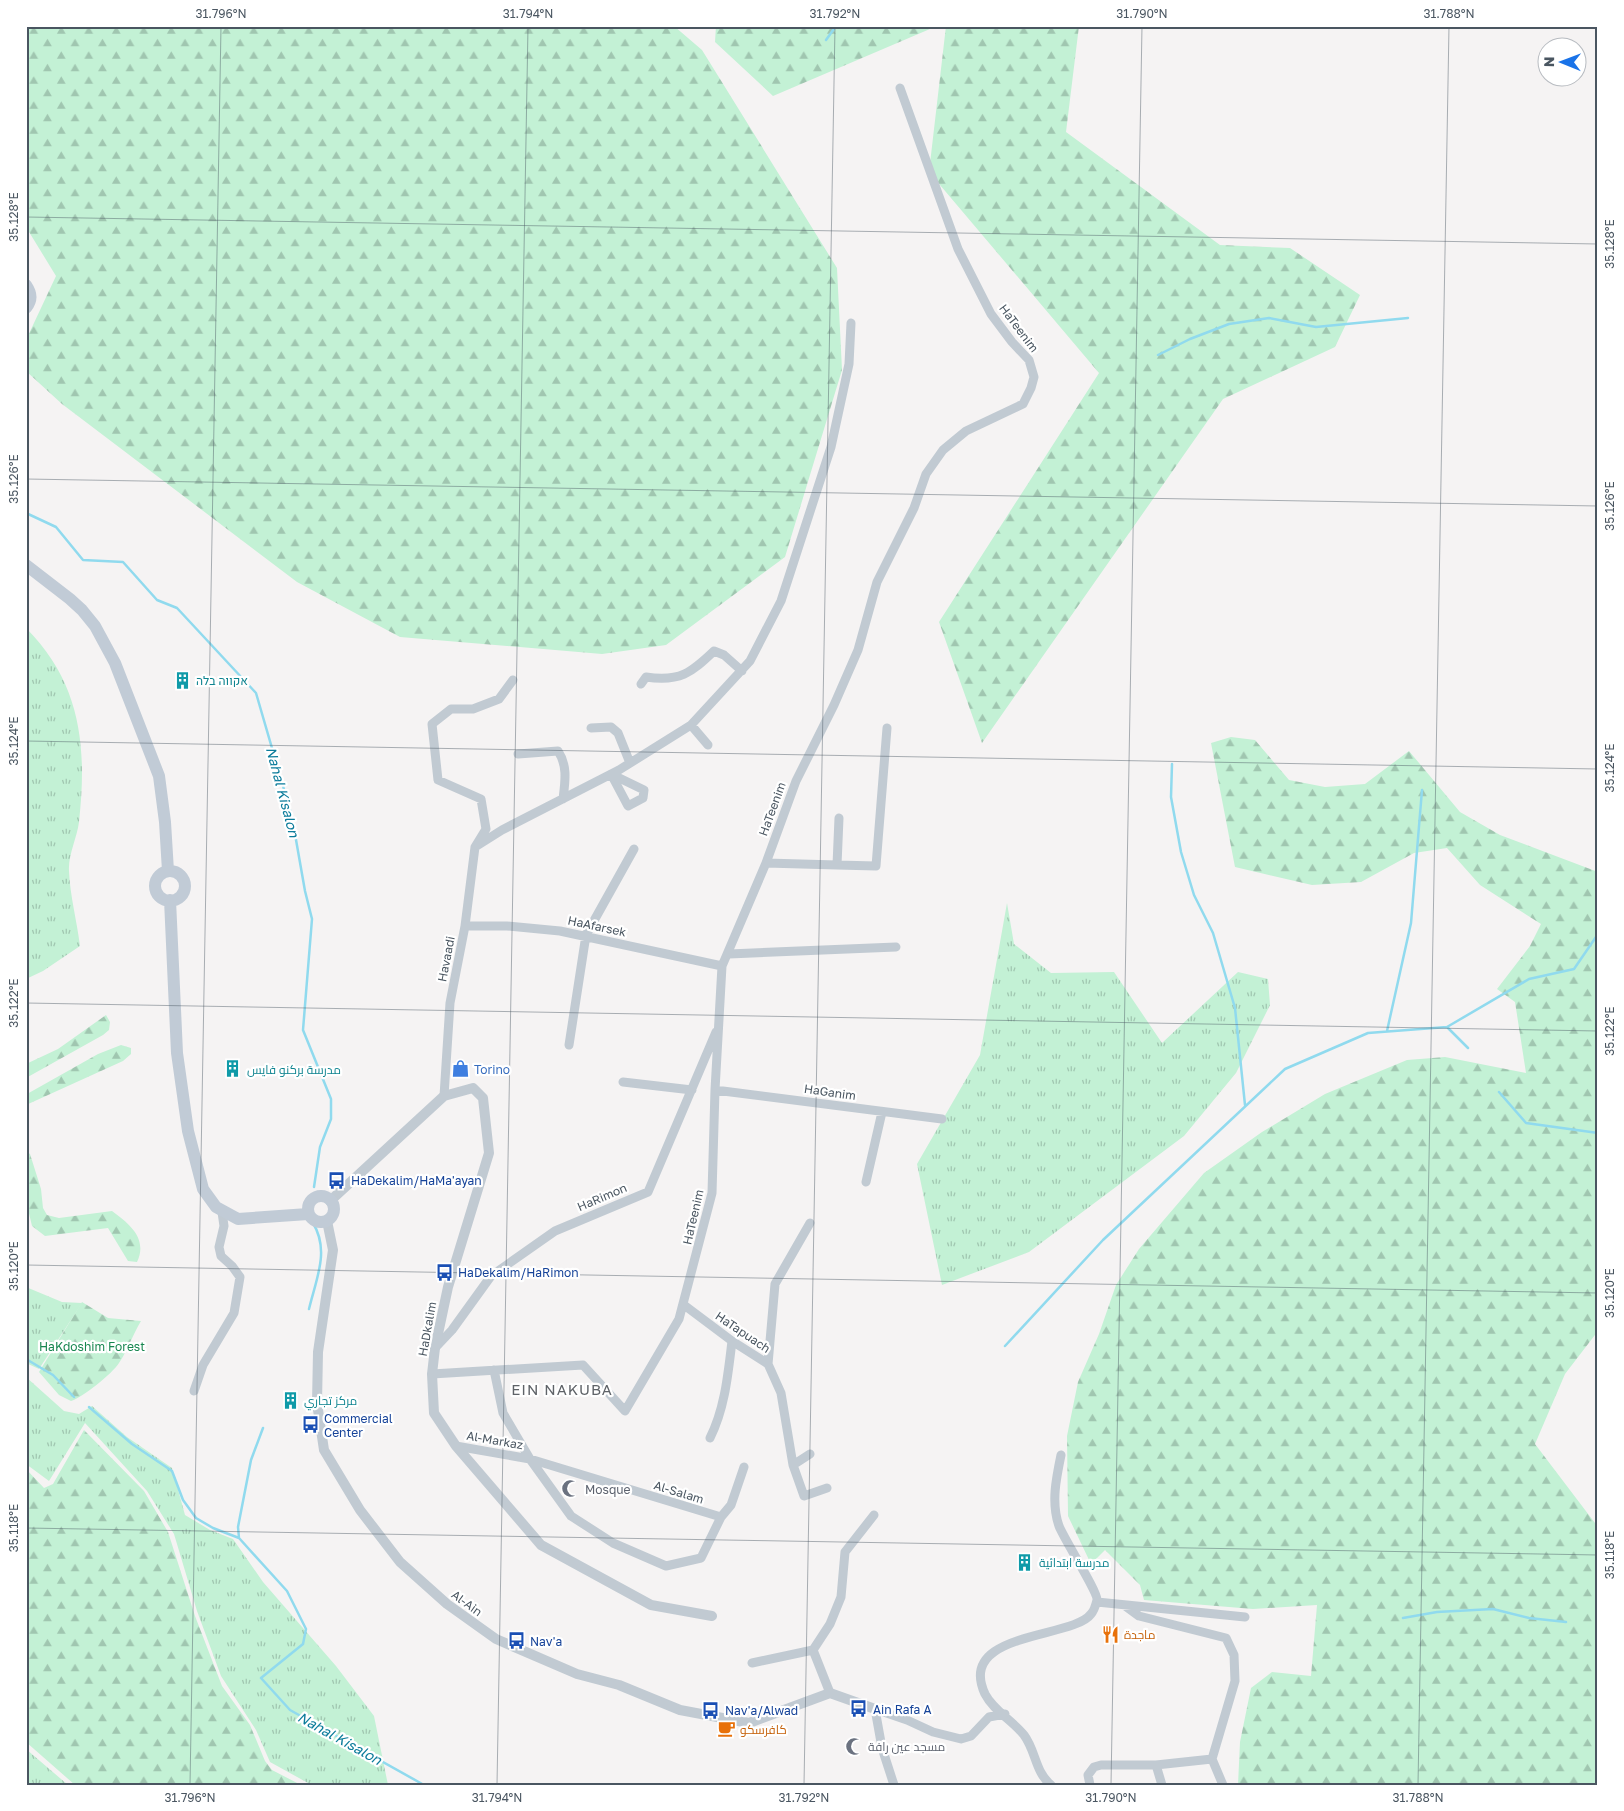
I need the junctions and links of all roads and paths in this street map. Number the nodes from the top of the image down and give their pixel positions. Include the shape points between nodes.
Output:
1 (900, 88) dead end
2 (26, 285) edge
3 (26, 308) edge
4 (851, 324) dead end
5 (26, 565) edge
6 (742, 671) junction
7 (513, 680) dead end
8 (641, 684) dead end
9 (691, 725) junction
10 (591, 728) dead end
11 (887, 728) dead end
12 (708, 745) dead end
13 (518, 754) dead end
14 (630, 763) junction
15 (563, 799) junction
16 (839, 818) dead end
17 (475, 847) junction
18 (634, 849) dead end
19 (766, 863) junction
20 (837, 865) junction
21 (168, 871) junction
22 (170, 900) junction
23 (464, 926) junction
24 (586, 935) junction
25 (896, 947) dead end
26 (729, 954) junction
27 (722, 966) junction
28 (720, 1024) junction
29 (569, 1045) dead end
30 (622, 1082) dead end
31 (692, 1090) junction
32 (715, 1090) junction
33 (444, 1096) junction
34 (882, 1112) junction
35 (942, 1119) dead end
36 (866, 1182) dead end
37 (330, 1200) junction
38 (222, 1212) junction
39 (308, 1214) junction
40 (327, 1221) junction
41 (810, 1223) dead end
42 (684, 1305) junction
43 (732, 1341) junction
44 (435, 1348) junction
45 (768, 1364) junction
46 (494, 1370) junction
47 (432, 1374) junction
48 (194, 1391) dead end
49 (710, 1438) dead end
50 (456, 1446) junction
51 (810, 1454) dead end
52 (1061, 1455) dead end
53 (530, 1459) junction
54 (793, 1465) junction
55 (744, 1466) dead end
56 (827, 1488) dead end
57 (874, 1515) dead end
58 (721, 1517) junction
59 (1097, 1602) junction
60 (1124, 1605) junction
61 (712, 1616) dead end
62 (1245, 1617) dead end
63 (813, 1650) junction
64 (752, 1663) dead end
65 (830, 1693) junction
66 (875, 1709) junction
67 (1005, 1714) junction
68 (1212, 1759) junction
69 (1156, 1765) junction
70 (894, 1785) edge
71 (1051, 1785) edge
72 (1090, 1785) edge
73 (1162, 1785) edge
74 (1223, 1785) edge

1 - 19 street, HaTeenim via 958,249 991,314 1029,360 1034,377 1023,404 966,430 942,450 926,474 914,508 876,582 858,650 796,781
2 - 3 main road via 31,292 31,300
4 - 6 street via 849,364 830,447 780,601
5 - 21 main road via 82,610 95,626 115,663 159,776
6 - 8 street via 724,654 714,651 688,673 673,679 646,677
6 - 9 street
7 - 17 street, Havaadi via 499,699 473,709 451,709 432,724 438,780 481,800 486,829
9 - 12 street
9 - 14 street
10 - 14 street via 611,727 618,733
11 - 20 street via 876,866
13 - 15 street via 558,751 566,776
14 - 15 street
15 - 17 street
16 - 20 street
17 - 23 street, Havaadi
18 - 24 street
19 - 20 street
19 - 26 street, HaTeenim
21 - 22 main road via 159,876 155,885 158,895
21 - 22 main road via 181,874 185,884 182,895
22 - 38 main road via 177,1053 183,1100 198,1175 210,1200
23 - 24 street, HaAfarsek via 507,926
23 - 33 street, Havaadi via 450,1003
24 - 27 street, HaAfarsek
24 - 29 street
25 - 26 street
26 - 27 street, HaTeenim
27 - 28 street, HaTeenim
28 - 31 street, HaRimon
28 - 32 street, HaTeenim
30 - 31 street
31 - 44 street, HaRimon via 648,1192 555,1230 491,1276
32 - 34 street, HaGanim
32 - 42 street, HaTeenim via 712,1193
33 - 37 street, HaDkalim
33 - 44 street, HaDkalim via 473,1088 483,1098 489,1153 448,1287
34 - 35 street, HaGanim
34 - 36 street
37 - 39 main road via 322,1196 314,1198 308,1205
37 - 40 main road via 334,1209
38 - 39 main road via 250,1220
38 - 48 street via 224,1226 220,1256 240,1277 234,1313 203,1366
39 - 40 main road via 316,1222
40 - 65 street, Al-Ain via 333,1250 318,1361 317,1403 324,1450 360,1510 400,1562 446,1604 496,1639 572,1672 619,1685 680,1710 749,1724
41 - 45 street via 775,1284
42 - 43 street, HaTapuach
42 - 46 street, HaTeenim via 680,1319 625,1411 584,1365
43 - 45 street, HaTapuach
43 - 49 street via 723,1403
44 - 47 street, HaDkalim
45 - 54 street, HaTapuach via 781,1393
46 - 47 street, HaTeenim
46 - 53 street via 503,1413
47 - 50 street, HaDkalim via 434,1413
50 - 53 street, Al-Markaz
50 - 61 street, HaDkalim via 541,1544 652,1604
51 - 54 street
52 - 59 street via 1054,1507 1059,1526 1094,1589
53 - 58 street, Al-Salam
53 - 58 street via 571,1516 603,1538 666,1566 701,1558
54 - 56 street, HaTapuach via 804,1496
55 - 58 street via 731,1505
57 - 63 street via 844,1552 842,1597
59 - 60 street
59 - 67 street via 1091,1615 1084,1619 1021,1639 1000,1648 986,1660 980,1678 985,1693 999,1712
60 - 62 street
60 - 68 street via 1139,1616 1226,1638 1234,1655 1235,1681
63 - 64 street
63 - 65 street
65 - 66 street
66 - 67 street via 939,1735 960,1738 971,1736 989,1717
66 - 70 street via 882,1748
67 - 71 street via 1025,1736 1039,1771
68 - 69 street
68 - 74 street
69 - 72 street via 1094,1767 1088,1775
69 - 73 street

